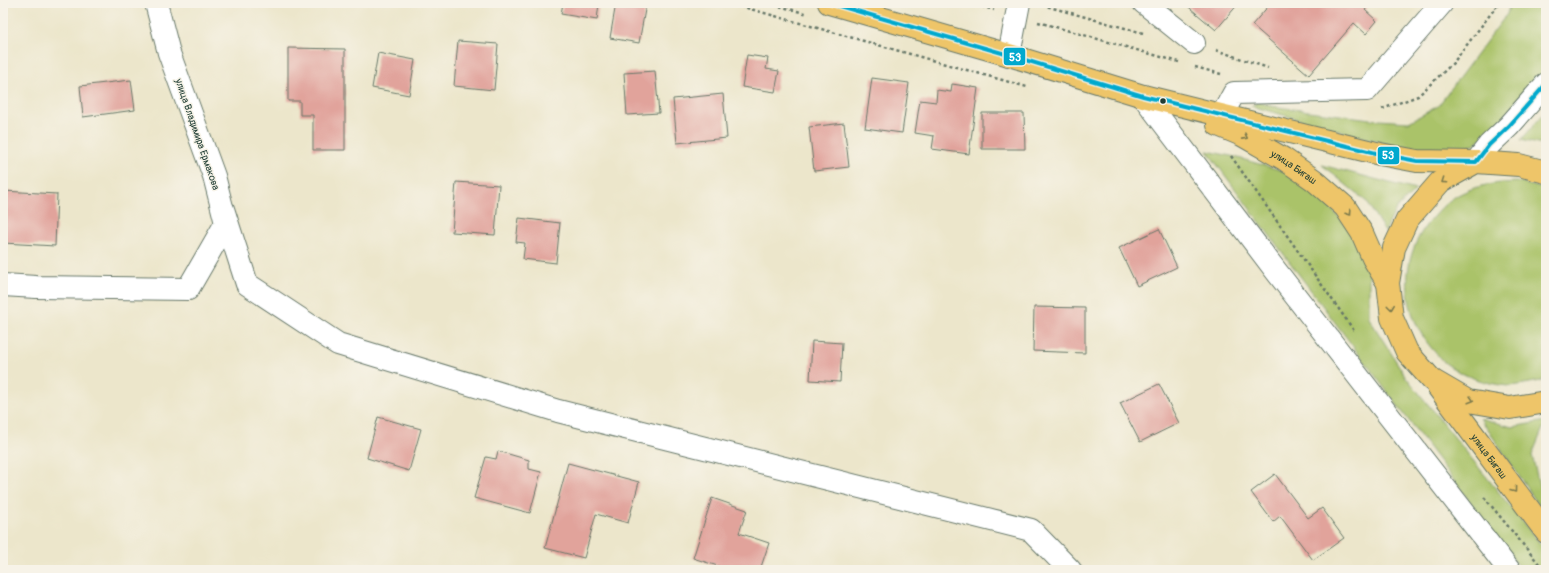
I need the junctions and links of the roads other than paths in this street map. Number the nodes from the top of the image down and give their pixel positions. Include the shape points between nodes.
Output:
1 (156, 3) edge
2 (829, 3) edge
3 (1144, 3) edge
4 (1442, 3) edge
5 (1025, 8) edge
6 (1194, 43) road end
7 (1009, 55) junction
8 (1546, 84) edge
9 (1150, 97) junction
10 (1222, 115) junction
11 (1476, 162) junction
12 (1546, 172) edge
13 (223, 209) junction
14 (1388, 283) junction
15 (3, 285) edge
16 (1432, 380) junction
17 (1546, 402) edge
18 (1546, 532) edge
19 (1070, 570) edge
20 (1509, 570) edge

1 - 13 street, улица Владимира Ермакова via 169,53 214,176
2 - 7 main road, улица Бигаш
3 - 6 street
4 - 10 street via 1367,90 1234,93
5 - 7 street
7 - 9 main road, улица Бигаш
8 - 11 street
9 - 10 main road, улица Бигаш
9 -> 14 main road, улица Бигаш via 1242,135 1314,180 1345,207
9 - 20 street via 1296,296
10 - 11 main road, улица Бигаш via 1380,154 1417,160
11 - 12 main road, улица Бигаш via 1519,165
11 -> 14 main road via 1440,182 1407,220 1394,248
13 - 15 street, улица Владимира Ермакова via 226,223 188,289
13 - 19 street via 247,284 338,344 558,411 1031,530
14 -> 16 main road via 1392,318 1407,352
16 -> 17 main road via 1468,400 1510,408
16 -> 18 main road, улица Бигаш

